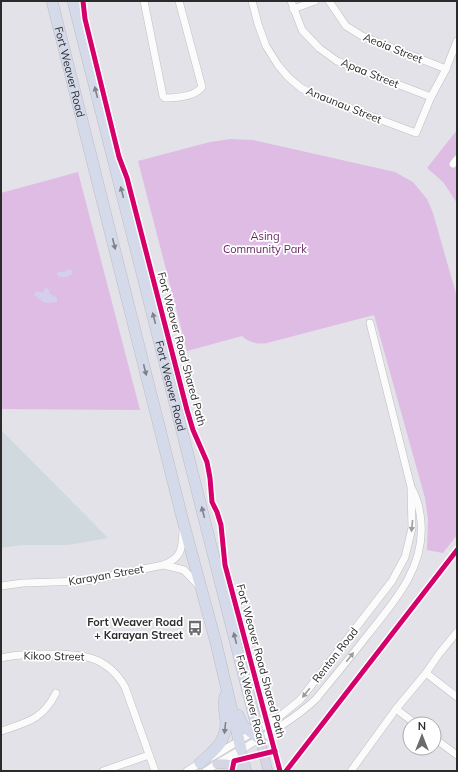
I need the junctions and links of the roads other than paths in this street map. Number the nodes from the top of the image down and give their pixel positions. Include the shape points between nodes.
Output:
1 (52, 1) edge
2 (73, 1) edge
3 (144, 1) edge
4 (179, 1) edge
5 (252, 1) edge
6 (291, 1) edge
7 (315, 1) edge
8 (329, 1) edge
9 (293, 9) junction
10 (457, 41) edge
11 (446, 69) junction
12 (431, 97) junction
13 (370, 323) dead end
14 (411, 488) junction
15 (183, 521) junction
16 (164, 565) junction
17 (1, 586) edge
18 (202, 591) junction
19 (457, 632) edge
20 (1, 658) edge
21 (426, 673) junction
22 (228, 690) junction
23 (56, 693) dead end
24 (457, 697) edge
25 (396, 709) junction
26 (405, 716) edge
27 (1, 731) edge
28 (257, 734) junction
29 (442, 744) edge
30 (241, 745) junction
31 (149, 755) junction
32 (457, 755) edge
33 (216, 764) junction
34 (203, 767) edge
35 (103, 771) edge
36 (155, 771) edge
37 (187, 771) edge
38 (241, 771) edge
39 (247, 771) edge
40 (268, 771) edge
41 (351, 771) edge

1 -> 15 highway, Fort Weaver Road
28 -> 2 highway, Fort Weaver Road
3 - 4 street via 165,98 188,95 202,87
5 - 12 street, Anaunau Street via 266,46 278,65 301,88 416,133
6 - 9 street, Apaa Street
7 - 9 street
8 - 11 street, Aeoia Street via 346,26 362,36
9 - 12 street, Apaa Street via 302,30 319,48 337,61
10 - 11 street
11 - 12 street
13 - 14 street, Renton Road
14 -> 28 street, Renton Road via 410,538 405,557 396,575 300,700
28 -> 14 street, Renton Road via 303,710 316,699 405,586 416,560 422,530 417,497
15 - 16 street, Karayan Street via 181,550 173,561
15 - 18 highway, Fort Weaver Road
16 - 17 street, Karayan Street via 82,581
16 - 18 street, Karayan Street via 184,570
18 - 22 highway, Fort Weaver Road
19 - 21 street
20 - 31 street, Kikoo Street via 24,654 74,654 88,656 107,666 125,687
21 - 24 street
21 - 25 street
22 - 28 highway via 241,723
22 - 30 highway, Fort Weaver Road
22 -> 34 highway via 224,702 226,724 223,740
23 - 27 street via 50,704 38,716
25 - 26 street
25 - 41 street
28 - 30 street, Renton Road
28 - 40 main road, Fort Weaver Road
29 - 32 street
30 - 33 street, Renton Road
30 - 34 street, Renton Road
30 - 39 main road, Fort Weaver Road
31 - 35 street
31 - 36 street, Kikoo Street
33 - 34 street, Renton Road
33 - 38 main road via 233,765
34 - 37 street, Renton Road

